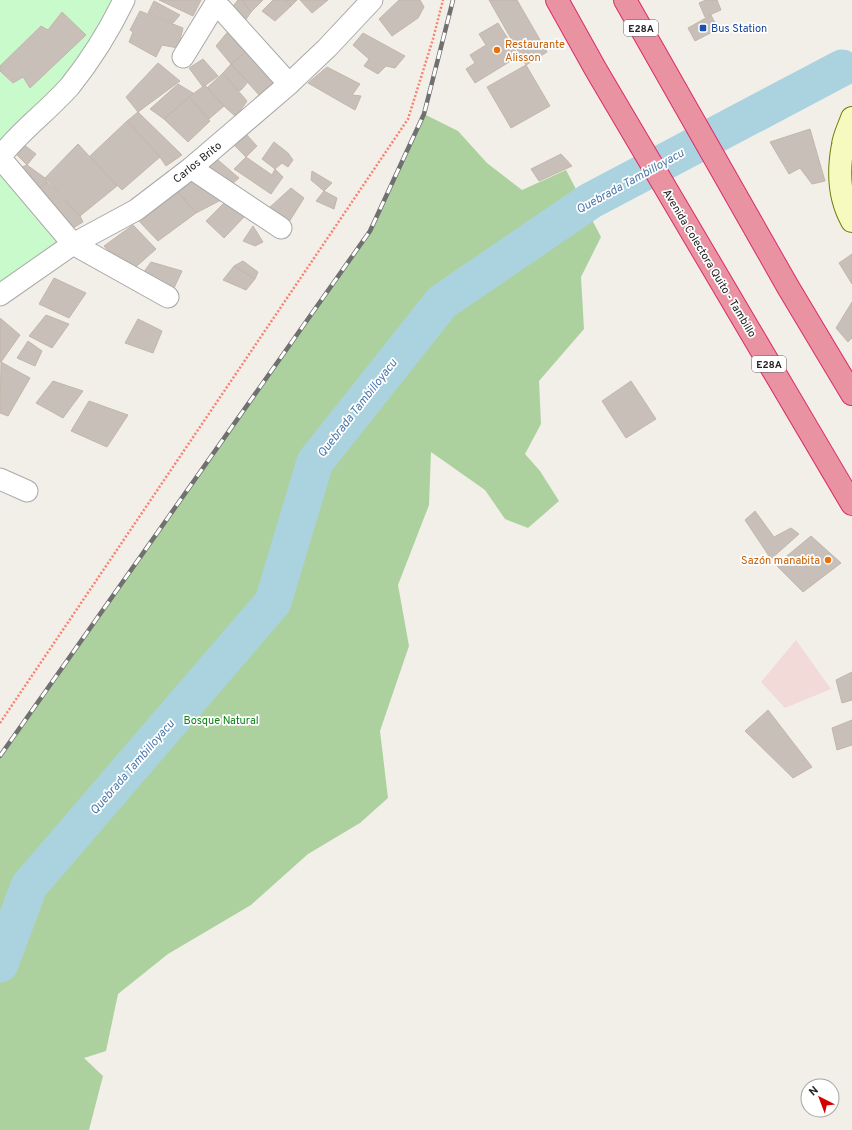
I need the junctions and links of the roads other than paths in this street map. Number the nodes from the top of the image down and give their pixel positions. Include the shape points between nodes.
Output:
1 (124, 0) edge
2 (372, 0) edge
3 (557, 0) edge
4 (625, 0) edge
5 (217, 2) edge
6 (183, 57) dead end
7 (289, 84) junction
8 (852, 118) edge
9 (0, 156) edge
10 (191, 168) junction
11 (852, 221) edge
12 (281, 228) dead end
13 (73, 244) junction
14 (0, 295) edge
15 (168, 297) dead end
16 (851, 391) edge
17 (0, 479) edge
18 (27, 491) dead end
19 (852, 504) edge

1 - 9 street via 100,42 70,86
2 - 7 street, Carlos Brito
3 - 19 highway, Avenida Colectora Quito - Tambillo / E28A
4 - 16 highway, E28A via 788,287
5 - 6 street
5 - 7 street
7 - 10 street, Carlos Brito
8 - 11 street via 843,144 840,181 845,208
9 - 13 street
10 - 12 street
10 - 13 street, Carlos Brito via 136,210
13 - 14 street, Carlos Brito
13 - 15 street
17 - 18 street

